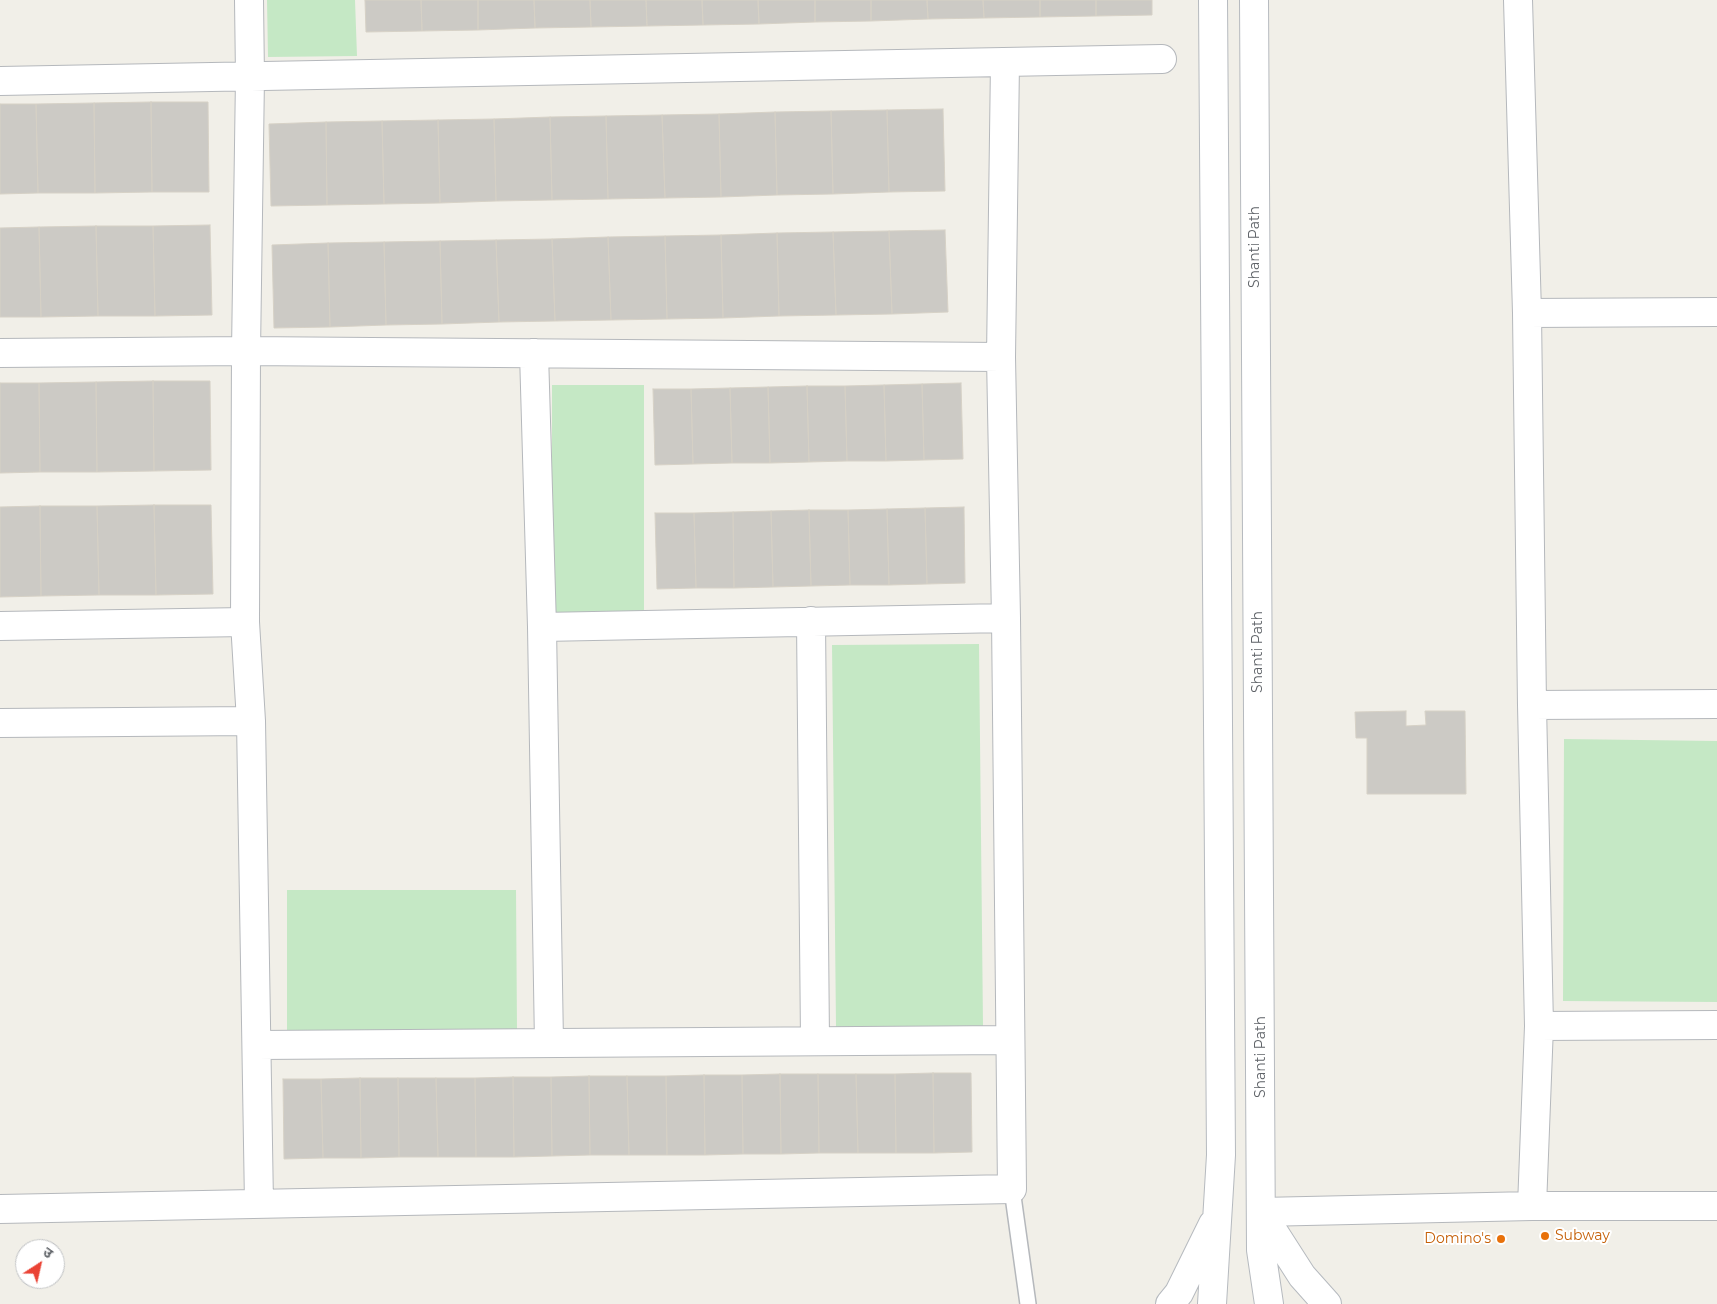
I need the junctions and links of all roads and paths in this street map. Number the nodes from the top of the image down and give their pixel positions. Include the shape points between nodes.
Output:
1 (249, 0) edge
2 (1213, 0) edge
3 (1254, 0) edge
4 (1518, 0) edge
5 (1162, 59) dead end
6 (1005, 62) junction
7 (250, 77) junction
8 (0, 81) edge
9 (1717, 312) edge
10 (1527, 313) junction
11 (246, 351) junction
12 (0, 353) edge
13 (534, 353) junction
14 (1001, 357) junction
15 (1006, 618) junction
16 (245, 622) junction
17 (811, 622) junction
18 (0, 626) edge
19 (542, 627) junction
20 (1717, 704) edge
21 (1532, 705) junction
22 (251, 721) junction
23 (0, 723) edge
24 (1717, 1025) edge
25 (1539, 1026) junction
26 (1010, 1040) junction
27 (815, 1041) junction
28 (549, 1043) junction
29 (257, 1045) junction
30 (1012, 1189) junction
31 (259, 1204) junction
32 (1532, 1206) junction
33 (1717, 1206) edge
34 (0, 1209) edge
35 (1261, 1212) junction
36 (1218, 1214) junction
37 (1028, 1304) edge
38 (1170, 1304) edge
39 (1212, 1304) edge
40 (1269, 1304) edge
41 (1327, 1304) edge

1 - 7 street
2 - 36 street via 1221,1155
3 - 35 street, Shanti Path
4 - 10 street
5 - 6 street
6 - 7 street
6 - 14 street
7 - 8 street
7 - 11 street
9 - 10 street
10 - 21 street
11 - 12 street
11 - 13 street
11 - 16 street
13 - 14 street
13 - 19 street
14 - 15 street
15 - 17 street
15 - 26 street
16 - 18 street
16 - 22 street
17 - 19 street
17 - 27 street
19 - 28 street
20 - 21 street
21 - 25 street
22 - 23 street
22 - 29 street
24 - 25 street
25 - 32 street
26 - 27 street
26 - 30 street
27 - 28 street
28 - 29 street
29 - 31 street
30 - 31 street
30 - 37 lane
31 - 34 street
32 - 33 street
32 - 35 street
35 - 40 street, Shanti Path via 1261,1250
35 - 41 street via 1302,1276
36 - 38 street via 1179,1293
36 - 39 street

